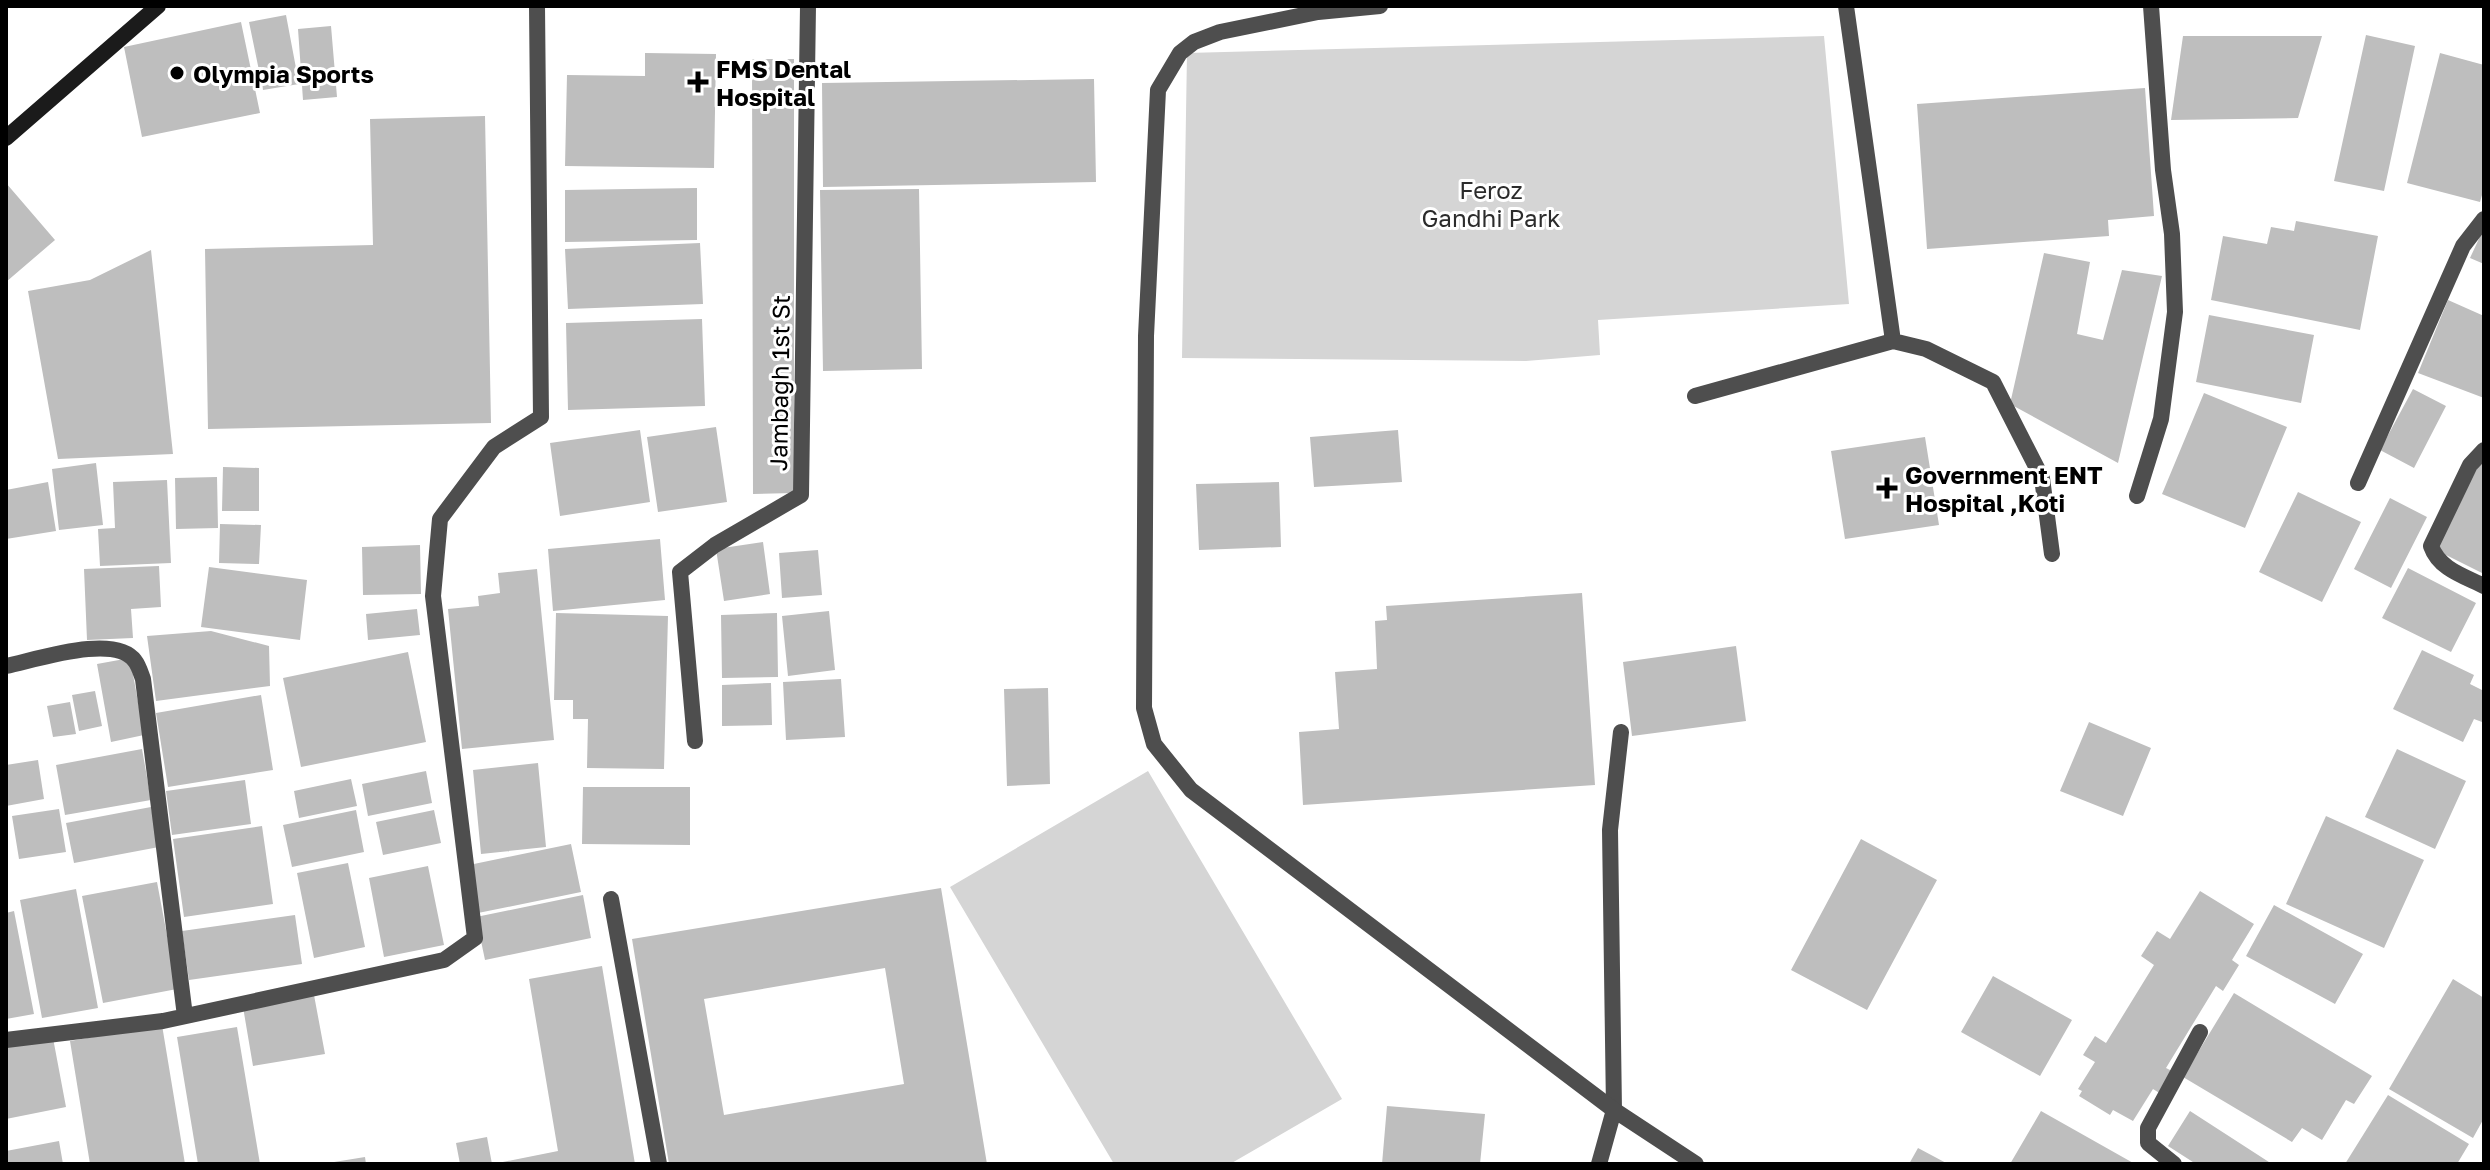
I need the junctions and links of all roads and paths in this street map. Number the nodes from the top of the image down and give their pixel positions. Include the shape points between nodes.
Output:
1 (158, 6) edge
2 (537, 6) edge
3 (808, 6) edge
4 (1380, 6) edge
5 (1846, 6) edge
6 (2151, 6) edge
7 (6, 138) edge
8 (2484, 219) edge
9 (1893, 341) junction
10 (1695, 396) dead end
11 (2484, 450) edge
12 (2358, 483) dead end
13 (2137, 496) dead end
14 (2052, 554) dead end
15 (2484, 586) edge
16 (6, 666) edge
17 (1621, 732) dead end
18 (695, 741) dead end
19 (611, 899) dead end
20 (185, 1016) junction
21 (2200, 1032) dead end
22 (6, 1040) edge
23 (1614, 1110) junction
24 (659, 1164) edge
25 (1599, 1164) edge
26 (1696, 1164) edge
27 (2174, 1164) edge

1 - 7 street
2 - 20 street via 541,417 494,447 440,519 433,596 475,938 444,960
3 - 18 street, Jambagh 1st St via 801,495 680,572
4 - 23 street via 1318,12 1220,32 1180,53 1158,90 1146,336 1144,708 1154,744 1191,790
5 - 9 street
6 - 13 street via 2175,312 2161,419
8 - 12 street via 2463,246
9 - 10 street
9 - 14 street via 1926,349 1993,382 2042,478
11 - 15 street via 2470,465 2431,546 2435,558
16 - 20 street via 103,646 134,660 143,679
17 - 23 street via 1610,830
19 - 24 street
20 - 22 street
21 - 27 street via 2148,1128 2148,1143
23 - 25 street
23 - 26 street

